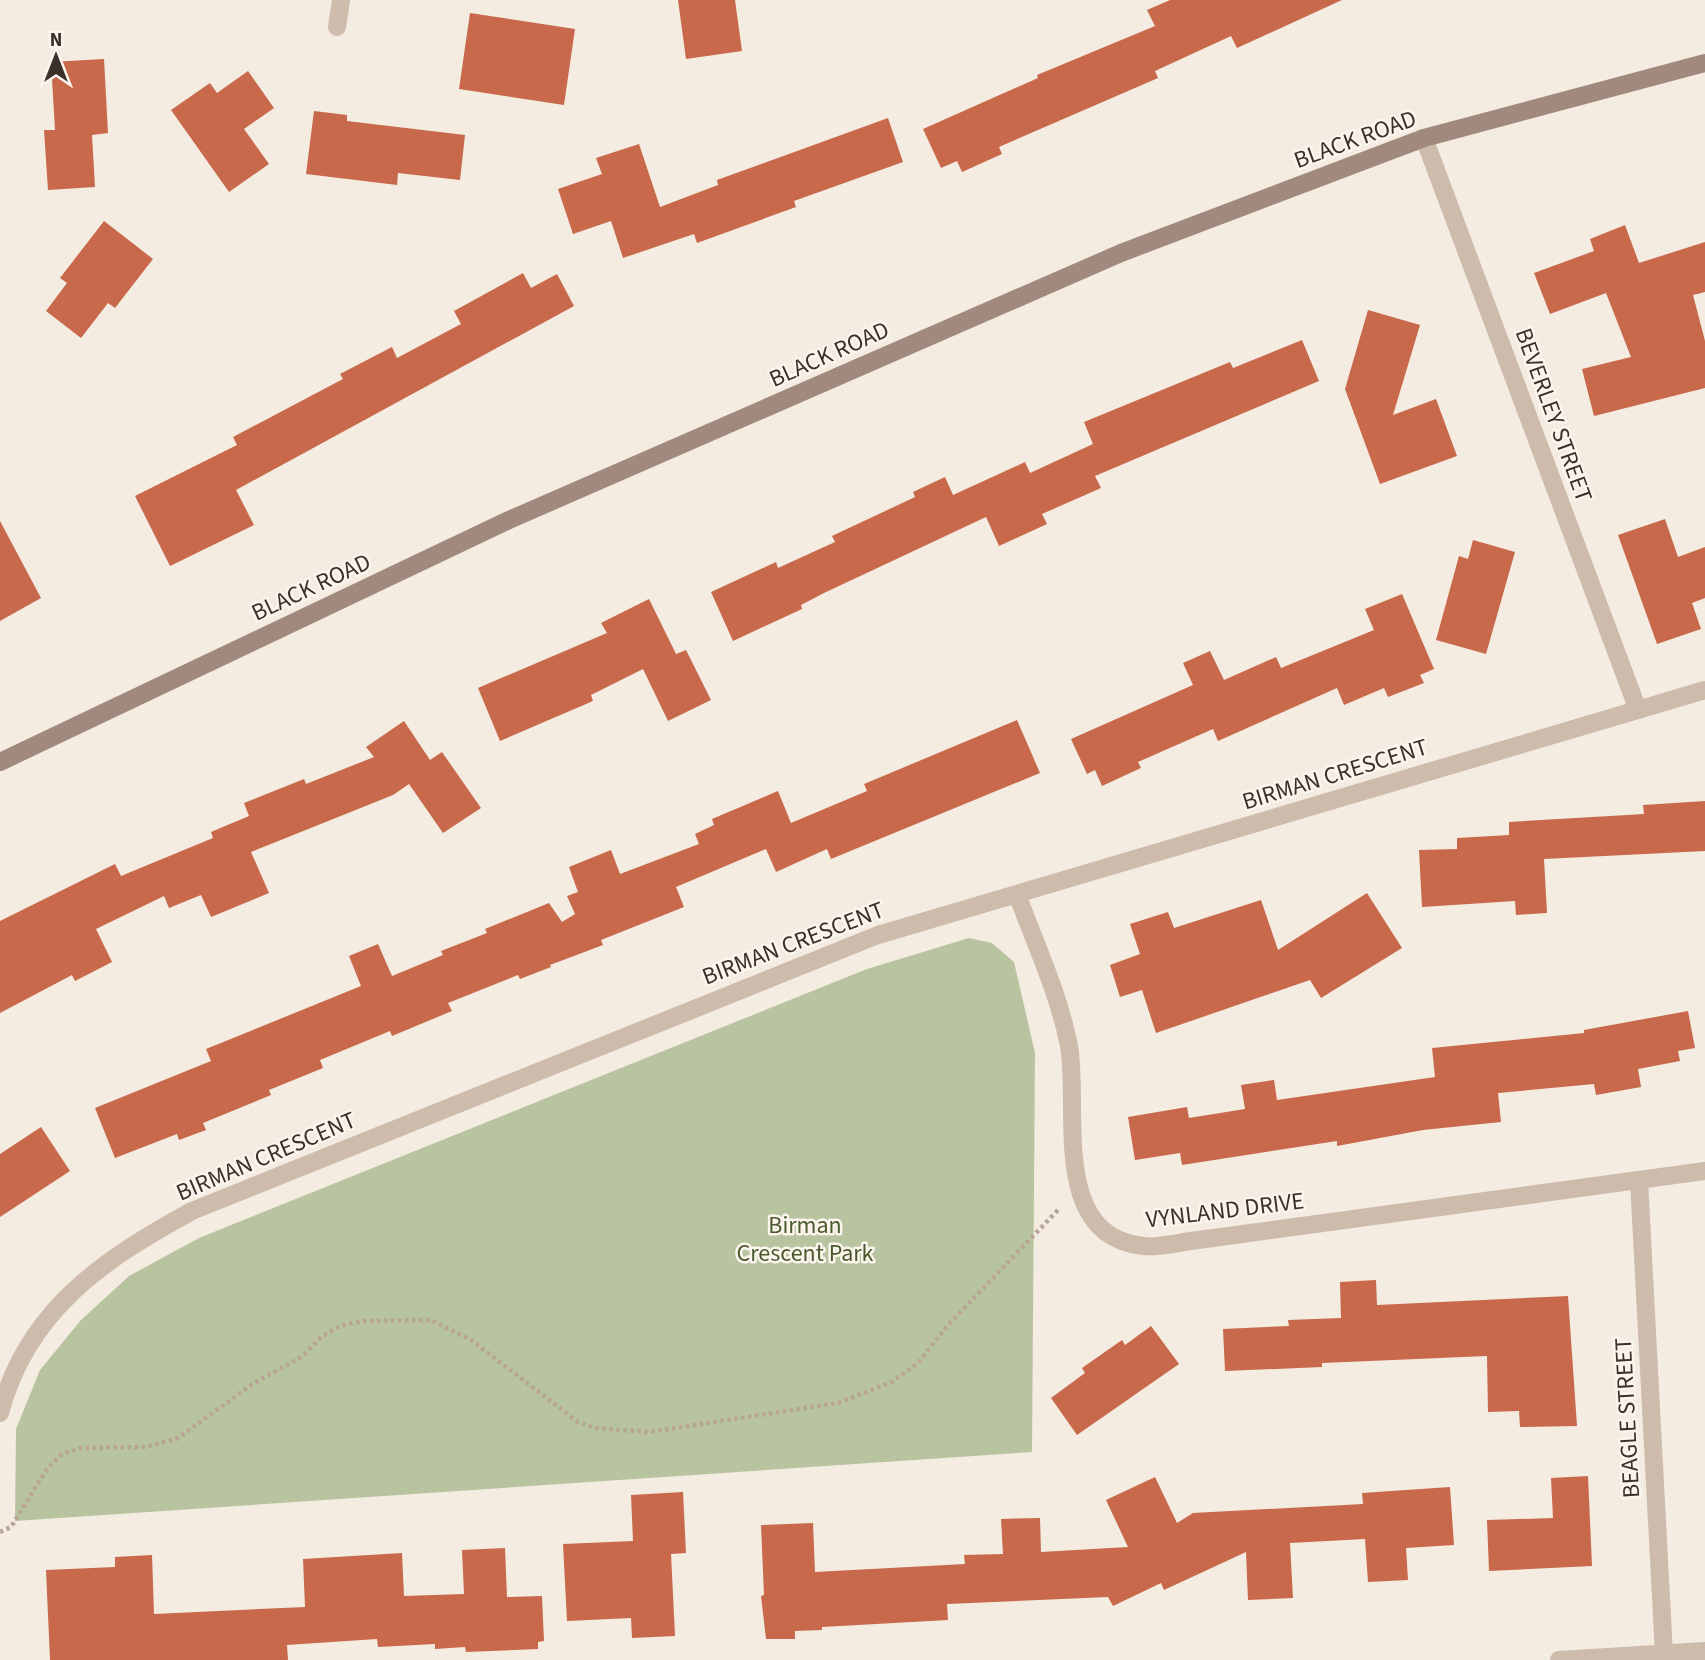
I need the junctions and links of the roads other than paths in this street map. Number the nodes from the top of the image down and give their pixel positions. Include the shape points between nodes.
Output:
1 (341, 0) edge
2 (337, 27) dead end
3 (1705, 63) edge
4 (1424, 138) junction
5 (1705, 690) edge
6 (1638, 710) junction
7 (0, 762) edge
8 (1017, 894) junction
9 (1705, 1171) edge
10 (1639, 1180) junction
11 (0, 1413) edge
12 (1705, 1651) edge
13 (1664, 1654) junction
14 (1559, 1660) edge

1 - 2 street
3 - 4 main road, BLACK ROAD
4 - 6 street, BEVERLEY STREET
4 - 7 main road, BLACK ROAD via 1121,253 509,520
5 - 6 street, BIRMAN CRESCENT
6 - 8 street, BIRMAN CRESCENT
8 - 10 street, VYNLAND DRIVE via 1069,1047 1073,1153 1080,1194 1090,1220 1117,1238 1143,1246
8 - 11 street, BIRMAN CRESCENT via 878,935 797,966 192,1211 96,1271 32,1335 12,1374
9 - 10 street, VYNLAND DRIVE
10 - 13 street, BEAGLE STREET
12 - 13 street
13 - 14 street

